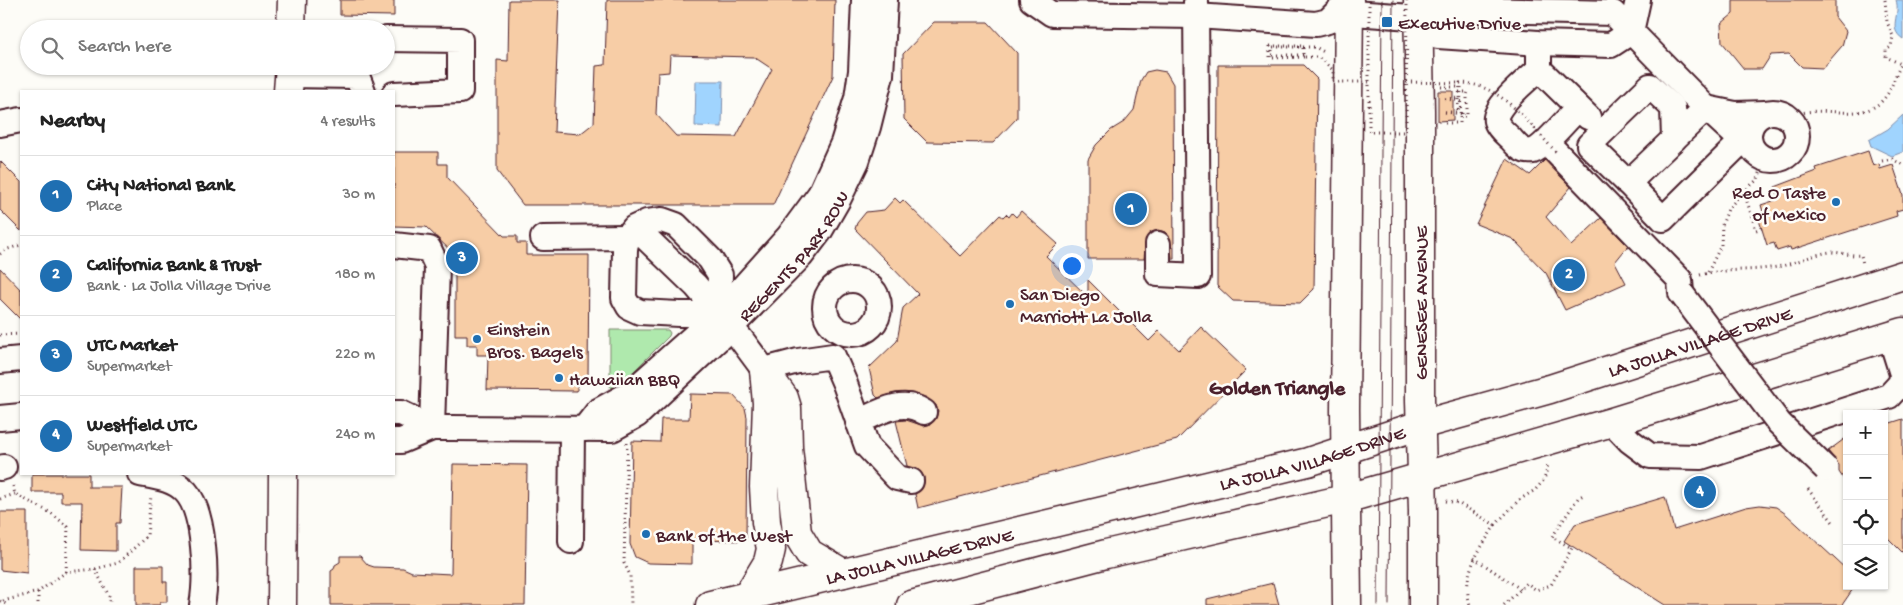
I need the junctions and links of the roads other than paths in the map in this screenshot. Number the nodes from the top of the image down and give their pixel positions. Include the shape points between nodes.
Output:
1 (292, 0) edge
2 (864, 0) edge
3 (885, 0) edge
4 (1032, 0) edge
5 (1638, 0) edge
6 (1345, 5) edge
7 (1539, 5) edge
8 (1090, 7) edge
9 (1196, 8) edge
10 (1417, 9) edge
11 (291, 20) edge
12 (1631, 32) junction
13 (395, 38) edge
14 (1538, 43) junction
15 (1539, 69) junction
16 (289, 78) edge
17 (363, 90) edge
18 (395, 94) edge
19 (866, 100) junction
20 (1706, 108) junction
21 (1775, 110) junction
22 (20, 120) edge
23 (0, 124) edge
24 (1674, 139) junction
25 (1752, 148) junction
26 (1556, 152) road end
27 (1628, 184) junction
28 (636, 236) junction
29 (543, 238) dead end
30 (1158, 244) dead end
31 (395, 245) edge
32 (1903, 275) edge
33 (725, 320) junction
34 (842, 332) dead end
35 (1896, 334) edge
36 (832, 356) junction
37 (20, 359) edge
38 (0, 360) edge
39 (764, 370) junction
40 (395, 413) edge
41 (915, 414) dead end
42 (20, 416) edge
43 (0, 418) edge
44 (863, 420) junction
45 (1612, 422) junction
46 (1420, 425) junction
47 (432, 428) junction
48 (578, 429) junction
49 (395, 441) edge
50 (1345, 450) junction
51 (1826, 469) dead end
52 (283, 475) edge
53 (1421, 477) junction
54 (146, 480) edge
55 (911, 481) dead end
56 (1345, 498) junction
57 (571, 541) dead end
58 (843, 573) junction
59 (748, 595) junction
60 (202, 605) edge
61 (282, 605) edge
62 (710, 605) edge
63 (911, 605) edge
64 (1347, 605) edge
65 (1423, 605) edge

1 - 11 main road
2 - 19 street, REGENTS PARK ROW via 861,71
3 - 19 street, REGENTS PARK ROW via 883,56
4 - 8 street via 1052,14
5 - 12 street
6 - 9 street via 1328,21 1316,24
6 - 10 street
6 - 50 main road
7 - 10 street
7 - 12 street via 1613,13
7 - 14 street
8 - 9 street
9 - 30 street via 1198,276 1158,274
10 - 14 street via 1438,36
10 - 46 main road, GENESEE AVENUE
12 - 14 street via 1611,45
12 - 20 street
13 - 18 street via 460,40 460,91
14 - 15 street
15 - 15 street via 1496,113 1495,121 1519,148 1526,151 1539,148 1583,112
16 - 17 street via 357,76
19 - 33 street, REGENTS PARK ROW via 857,161 820,231 801,256
20 - 21 street via 1735,114
20 - 24 street
20 - 25 street
21 - 25 street via 1755,119 1749,134
21 - 25 street via 1794,124 1796,141 1788,155 1774,160
22 - 23 street
24 - 27 street
24 - 27 street via 1673,108 1650,86 1589,145
25 - 27 street via 1663,219
26 - 51 street, bridge via 1679,283 1779,423
28 - 29 street
28 - 33 street via 634,228 647,222 662,220 676,225 710,258 720,275
28 - 33 street via 625,249 624,298 629,307 640,312
31 - 47 street via 429,249 437,266
32 - 46 main road, LA JOLLA VILLAGE DRIVE via 1550,389
33 - 39 street
33 - 48 street, REGENTS PARK ROW via 637,416 612,429
34 - 36 street
35 - 45 main road
35 - 45 street via 1901,383 1889,396 1701,457 1650,456
36 - 39 street
36 - 44 street
37 - 38 street
39 - 58 main road via 784,398 787,408 797,534 809,553
39 - 59 main road via 767,403 764,488 772,549
40 - 47 street, REGENTS PARK ROW
41 - 44 street
42 - 43 street
44 - 55 street via 867,446 897,478
45 - 53 main road
46 - 50 main road, LA JOLLA VILLAGE DRIVE
46 - 53 main road, GENESEE AVENUE
47 - 48 street, REGENTS PARK ROW
47 - 49 street
48 - 57 street
50 - 56 main road
50 - 58 main road, LA JOLLA VILLAGE DRIVE via 1308,462
52 - 61 main road
53 - 56 main road
53 - 65 main road, GENESEE AVENUE
54 - 60 street via 160,478 174,483 186,492 194,507 202,539
56 - 63 main road via 1106,554
56 - 64 main road
58 - 59 main road, LA JOLLA VILLAGE DRIVE
59 - 62 main road, LA JOLLA VILLAGE DRIVE

